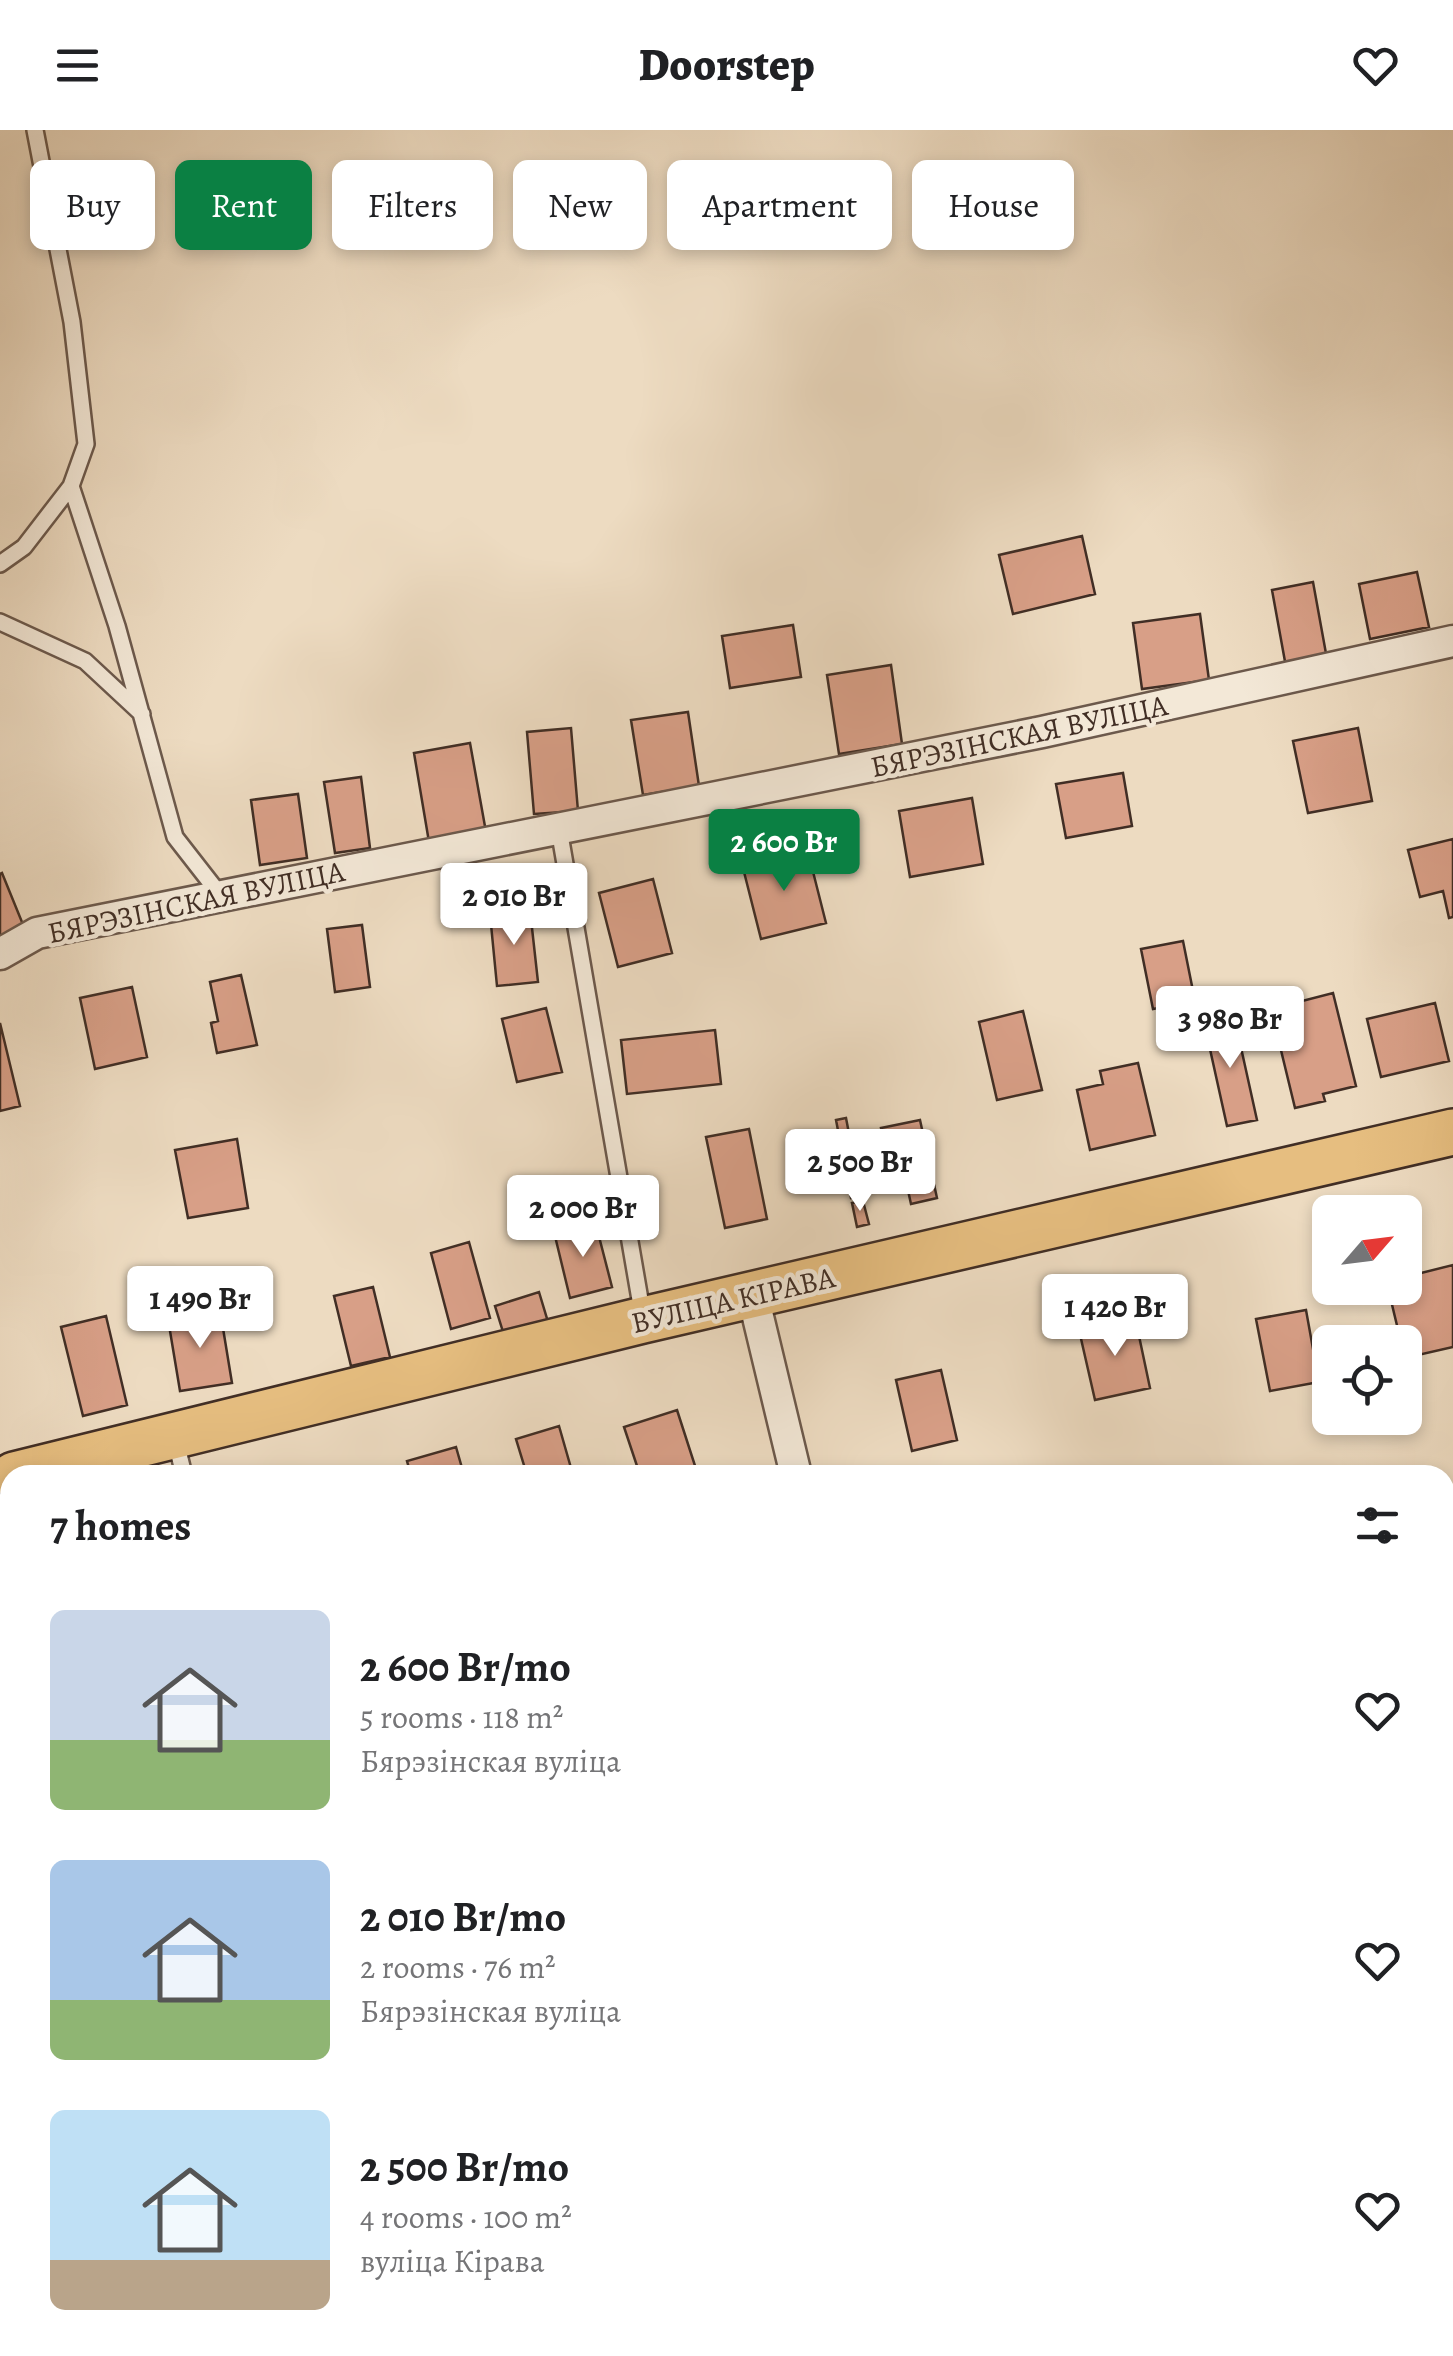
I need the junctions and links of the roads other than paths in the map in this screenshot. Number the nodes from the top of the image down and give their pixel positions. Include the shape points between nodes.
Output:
1 (35, 130) edge
2 (71, 486) junction
3 (0, 564) edge
4 (0, 622) edge
5 (1453, 640) edge
6 (142, 714) junction
7 (559, 828) junction
8 (222, 896) junction
9 (0, 954) edge
10 (1453, 1132) edge
11 (753, 1296) junction
12 (643, 1320) junction
13 (179, 1454) edge
14 (96, 1465) edge
15 (794, 1465) edge

1 - 2 lane via 72,322 86,444
2 - 3 lane via 24,547
2 - 6 lane
4 - 6 lane via 85,661
5 - 7 street, БЯРЭЗІНСКАЯ ВУЛІЦА via 1042,732
6 - 8 lane via 174,838
7 - 8 street, БЯРЭЗІНСКАЯ ВУЛІЦА
7 - 12 lane
8 - 9 street, БЯРЭЗІНСКАЯ ВУЛІЦА via 37,933
10 - 11 main road, ВУЛІЦА КІРАВА
11 - 12 main road, ВУЛІЦА КІРАВА
11 - 15 street
12 - 13 main road, ВУЛІЦА КІРАВА
13 - 14 main road, ВУЛІЦА КІРАВА

